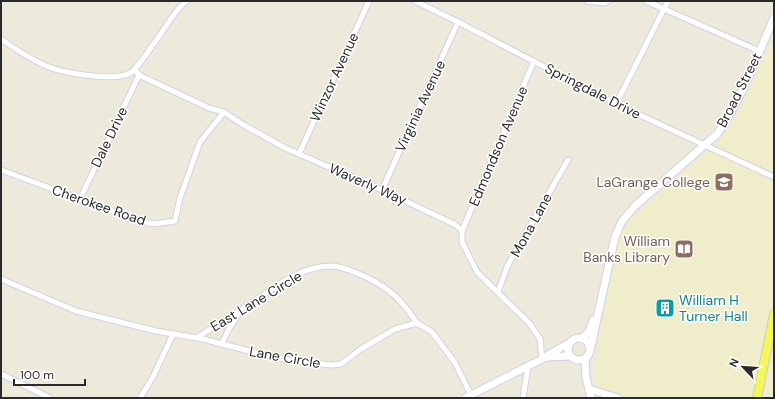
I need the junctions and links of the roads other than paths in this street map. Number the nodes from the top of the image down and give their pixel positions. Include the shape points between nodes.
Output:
1 (184, 1) edge
2 (369, 1) edge
3 (415, 1) edge
4 (587, 1) edge
5 (608, 1) edge
6 (646, 1) edge
7 (668, 1) edge
8 (664, 8) junction
9 (774, 18) edge
10 (458, 22) junction
11 (1, 40) edge
12 (759, 51) junction
13 (534, 61) junction
14 (134, 70) junction
15 (139, 75) junction
16 (616, 104) junction
17 (224, 112) junction
18 (704, 145) junction
19 (299, 154) junction
20 (568, 160) dead end
21 (1, 170) edge
22 (774, 177) edge
23 (382, 190) junction
24 (80, 199) junction
25 (462, 231) junction
26 (1, 279) edge
27 (498, 292) junction
28 (240, 310) junction
29 (598, 311) junction
30 (774, 314) edge
31 (417, 323) junction
32 (172, 334) junction
33 (196, 338) junction
34 (582, 338) junction
35 (571, 342) junction
36 (222, 343) junction
37 (590, 346) junction
38 (572, 357) junction
39 (544, 358) junction
40 (585, 360) junction
41 (528, 366) junction
42 (1, 374) edge
43 (586, 377) junction
44 (589, 388) junction
45 (468, 397) edge
46 (50, 398) edge
47 (140, 398) edge
48 (523, 398) edge
49 (591, 398) edge
50 (618, 398) edge
51 (757, 398) edge

1 - 14 street
2 - 19 street, Winzor Avenue
3 - 10 street, Springdale Drive
4 - 5 street via 605,4
6 - 8 street
7 - 8 street
8 - 12 street
8 - 16 street
9 - 12 main road, Broad Street
10 - 13 street, Springdale Drive
10 - 23 street, Virginia Avenue
11 - 14 street via 46,66 65,72 114,77
12 - 18 main road, Broad Street via 725,122 717,134
13 - 16 street, Springdale Drive
13 - 25 street, Edmondson Avenue
14 - 15 street, Waverly Way
15 - 17 street, Waverly Way
15 - 24 street, Dale Drive
16 - 18 street, Springdale Drive
17 - 19 street, Waverly Way via 273,142
17 - 24 street, Cherokee Road via 200,142 180,198 175,221 153,224
18 - 22 street, Springdale Drive
18 - 29 main road, Broad Street via 636,205 622,221 613,243
19 - 23 street, Waverly Way
20 - 27 street, Mona Lane via 507,267
21 - 24 street, Cherokee Road
23 - 25 street, Waverly Way via 456,225
25 - 27 street via 462,242 477,272
26 - 32 street, Lane Circle via 76,311
27 - 39 street via 538,335
28 - 31 street, East Lane Circle via 301,272 315,267 333,266 354,272 381,285 401,300
28 - 33 street, East Lane Circle
28 - 36 street
29 - 34 main road, Broad Street via 589,332
29 - 37 main road, Broad Street
30 - 51 main road
31 - 36 street, Lane Circle via 395,329 341,364 295,361
31 - 45 street via 432,332 455,363
32 - 33 street, Lane Circle
32 - 47 street via 153,377
33 - 36 street, Lane Circle
34 - 35 main road via 576,338
34 - 37 main road
35 - 38 main road via 568,350
35 - 39 main road
37 - 40 main road via 590,352
38 - 39 main road
38 - 40 main road via 579,361
38 - 43 main road
39 - 41 main road
40 - 43 main road
41 - 45 main road
41 - 48 street
42 - 46 street
43 - 44 main road
44 - 49 main road
44 - 50 main road

